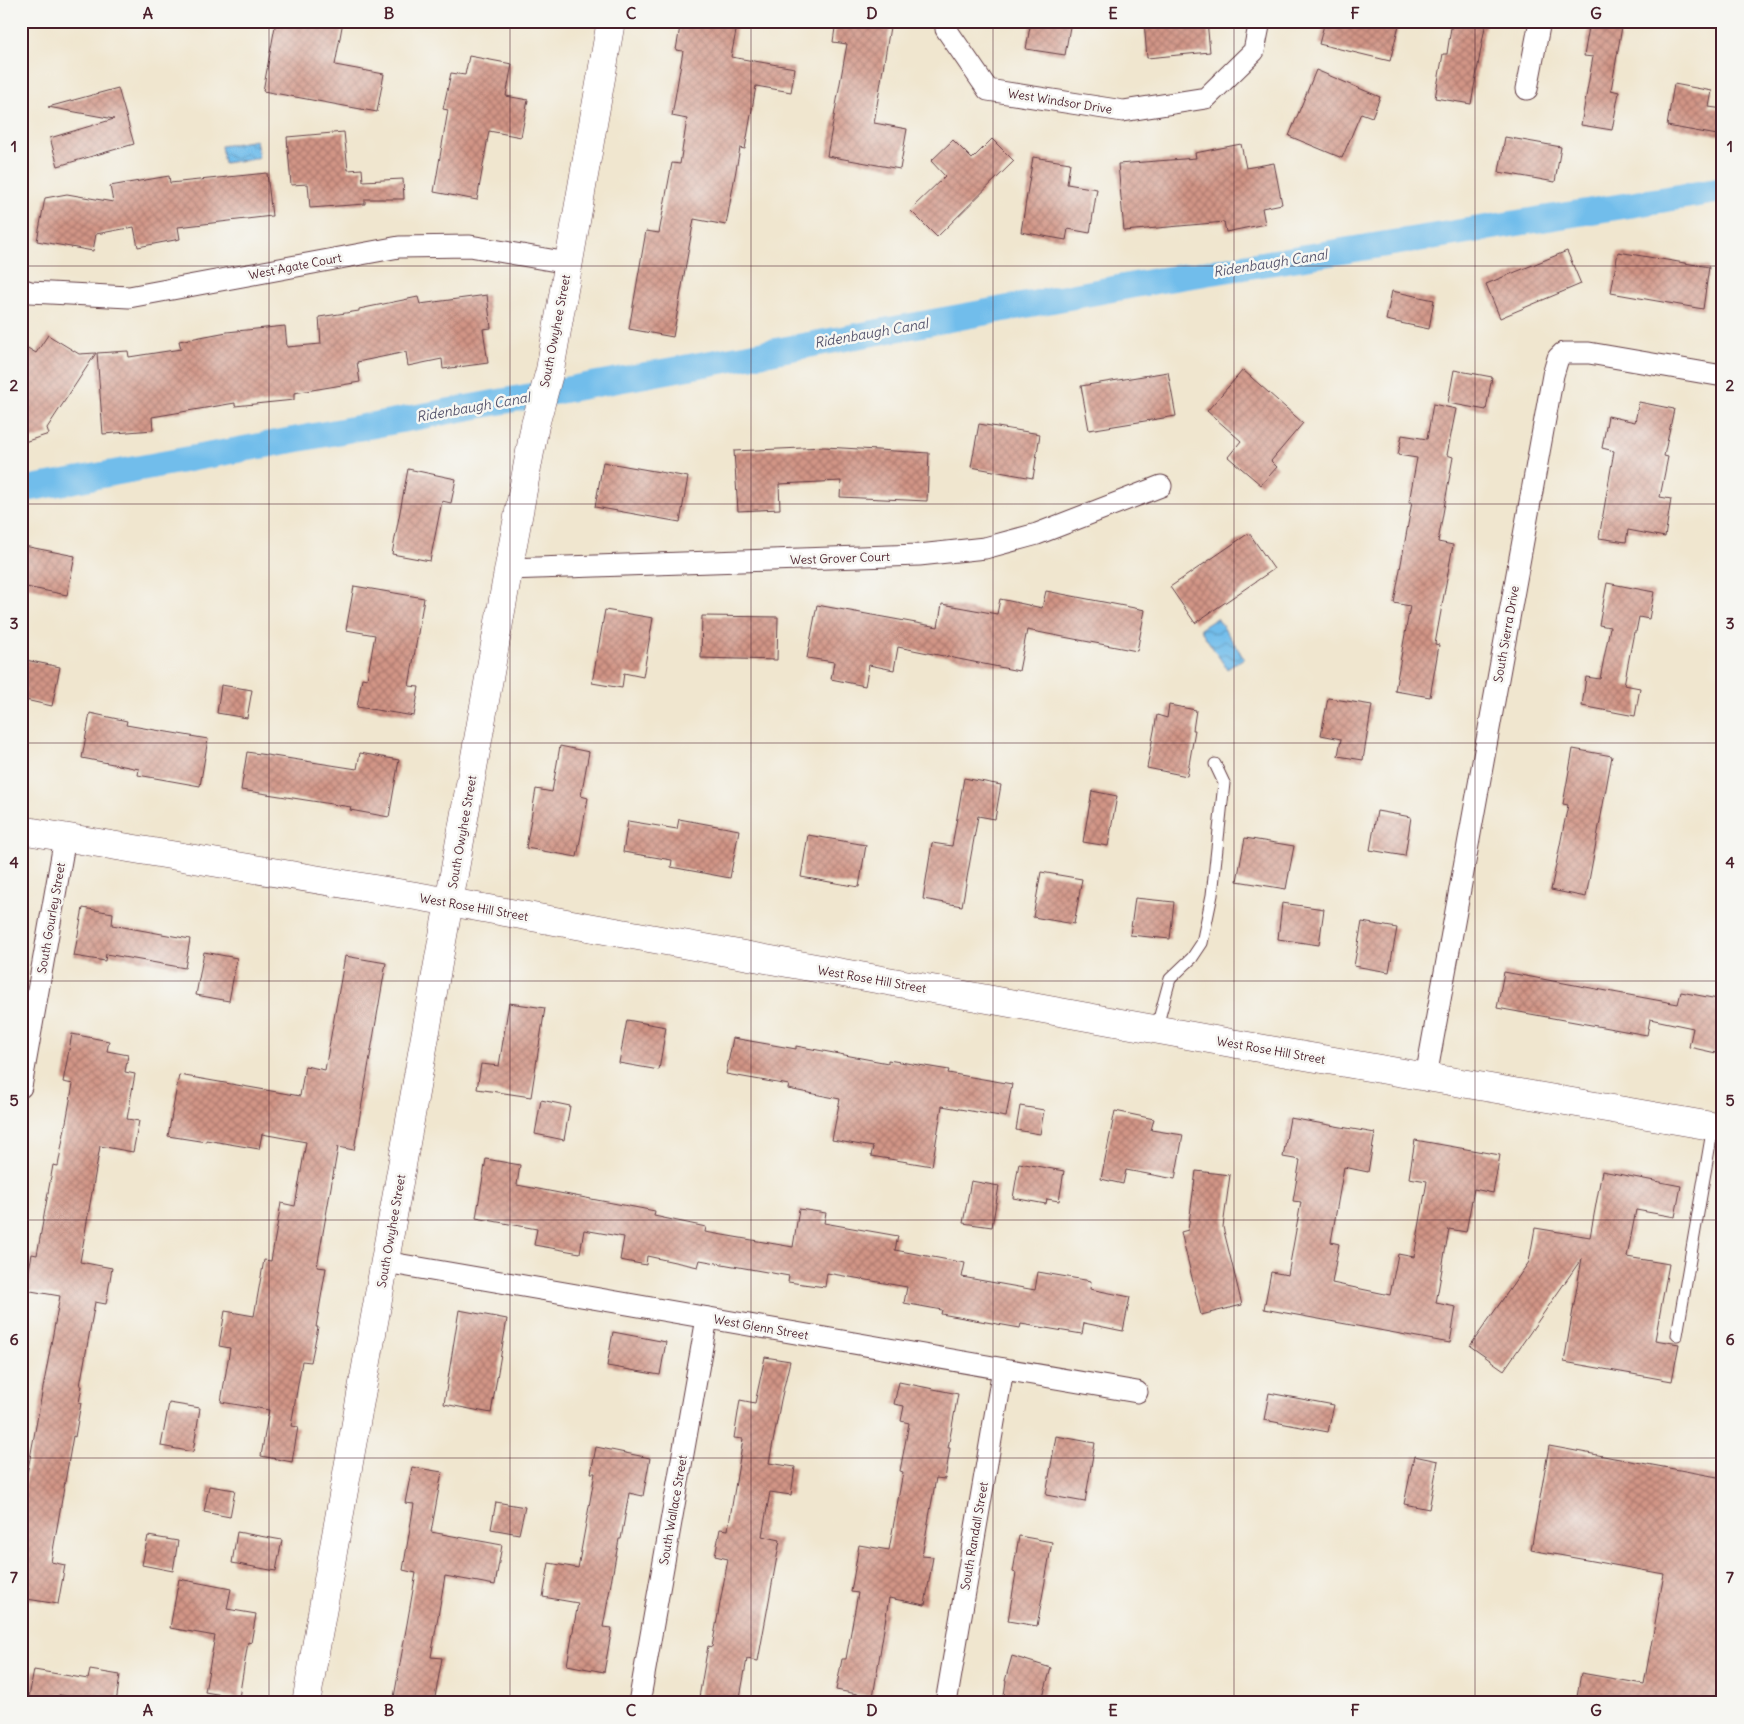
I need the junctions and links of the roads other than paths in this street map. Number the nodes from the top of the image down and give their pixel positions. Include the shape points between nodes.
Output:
1 (611, 21) edge
2 (948, 21) edge
3 (1260, 21) edge
4 (1540, 21) edge
5 (1527, 89) dead end
6 (568, 263) junction
7 (21, 289) edge
8 (1723, 376) edge
9 (1161, 486) dead end
10 (508, 569) junction
11 (1215, 764) dead end
12 (21, 830) edge
13 (65, 838) junction
14 (449, 902) junction
15 (1156, 1030) junction
16 (1426, 1076) junction
17 (21, 1087) edge
18 (1718, 1127) edge
19 (386, 1262) junction
20 (708, 1318) junction
21 (1677, 1335) dead end
22 (1003, 1369) junction
23 (1137, 1392) dead end
24 (306, 1703) edge
25 (640, 1703) edge
26 (946, 1703) edge

1 - 6 street, South Owyhee Street
2 - 3 street, West Windsor Drive via 946,30 988,90 1123,111 1206,98 1254,51
4 - 5 street
6 - 7 street, West Agate Court via 470,246 398,246 129,297
6 - 10 street, South Owyhee Street via 550,370 534,426
8 - 16 street, South Sierra Drive via 1589,353 1562,353 1558,358
9 - 10 street, West Grover Court via 1036,534 985,548 919,555
10 - 14 street, South Owyhee Street
11 - 15 lane via 1224,783 1212,895 1202,943 1170,979
12 - 13 street, West Rose Hill Street
13 - 14 street, West Rose Hill Street
13 - 17 street, South Gourley Street
14 - 15 street, West Rose Hill Street
14 - 19 street, South Owyhee Street
15 - 16 street, West Rose Hill Street
16 - 18 street, West Rose Hill Street
18 - 21 lane
19 - 20 street, West Glenn Street
19 - 24 street, South Owyhee Street
20 - 22 street, West Glenn Street
20 - 25 street, South Wallace Street
22 - 23 street, West Glenn Street
22 - 26 street, South Randall Street

